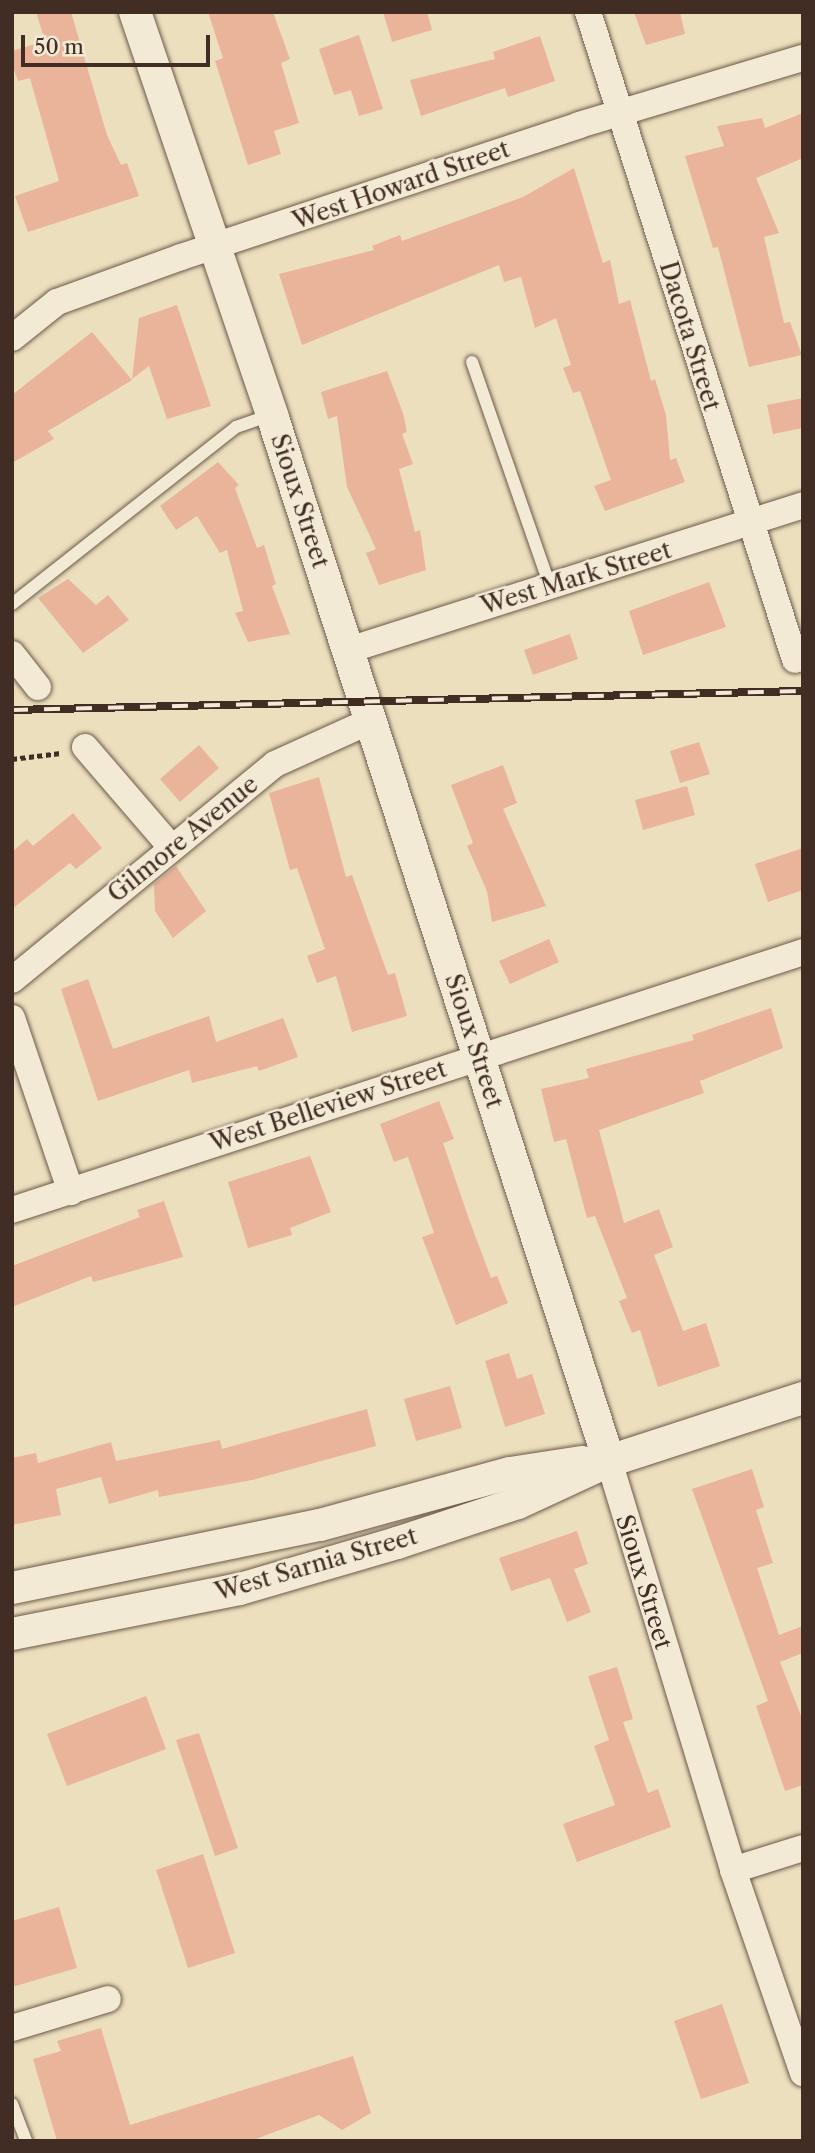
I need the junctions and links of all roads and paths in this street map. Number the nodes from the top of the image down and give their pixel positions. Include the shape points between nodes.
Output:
1 (135, 12) edge
2 (587, 12) edge
3 (803, 58) edge
4 (621, 112) junction
5 (212, 248) junction
6 (12, 338) edge
7 (472, 362) dead end
8 (272, 415) junction
9 (803, 505) edge
10 (748, 524) junction
11 (550, 586) junction
12 (12, 604) edge
13 (349, 650) junction
14 (12, 654) edge
15 (795, 660) dead end
16 (38, 687) dead end
17 (368, 722) junction
18 (85, 747) joint
19 (12, 759) edge
20 (171, 847) junction
21 (803, 951) edge
22 (12, 980) edge
23 (12, 1018) edge
24 (480, 1056) junction
25 (71, 1192) junction
26 (12, 1210) edge
27 (803, 1398) edge
28 (609, 1461) junction
29 (12, 1588) edge
30 (12, 1634) edge
31 (803, 1848) edge
32 (733, 1870) junction
33 (108, 1999) dead end
34 (12, 2028) edge
35 (803, 2073) edge
36 (12, 2104) edge
37 (26, 2141) edge

1 - 5 street, Sioux Street
2 - 4 street, Dacota Street
3 - 4 street, West Howard Street
4 - 5 street, West Howard Street
4 - 10 street, Dacota Street
5 - 6 street, West Howard Street via 57,302
5 - 8 street, Sioux Street
7 - 11 lane
8 - 12 lane via 236,426
8 - 13 street, Sioux Street
9 - 10 street, West Mark Street
10 - 11 street, West Mark Street
10 - 15 street, Dacota Street
11 - 13 street, West Mark Street
13 - 17 street, Sioux Street
14 - 16 street
17 - 20 street, Gilmore Avenue via 275,764
17 - 24 street, Sioux Street
18 - 19 path
18 - 20 street
20 - 22 street, Gilmore Avenue
21 - 24 street, West Belleview Street
23 - 25 street
24 - 25 street, West Belleview Street
24 - 28 street, Sioux Street
25 - 26 street, West Belleview Street
27 - 28 street, West Sarnia Street
28 - 29 street, West Sarnia Street via 510,1473 320,1525
28 - 30 street, West Sarnia Street via 518,1503 240,1589
28 - 32 street, Sioux Street
31 - 32 street
32 - 35 street, Sioux Street
33 - 34 street
36 - 37 lane

